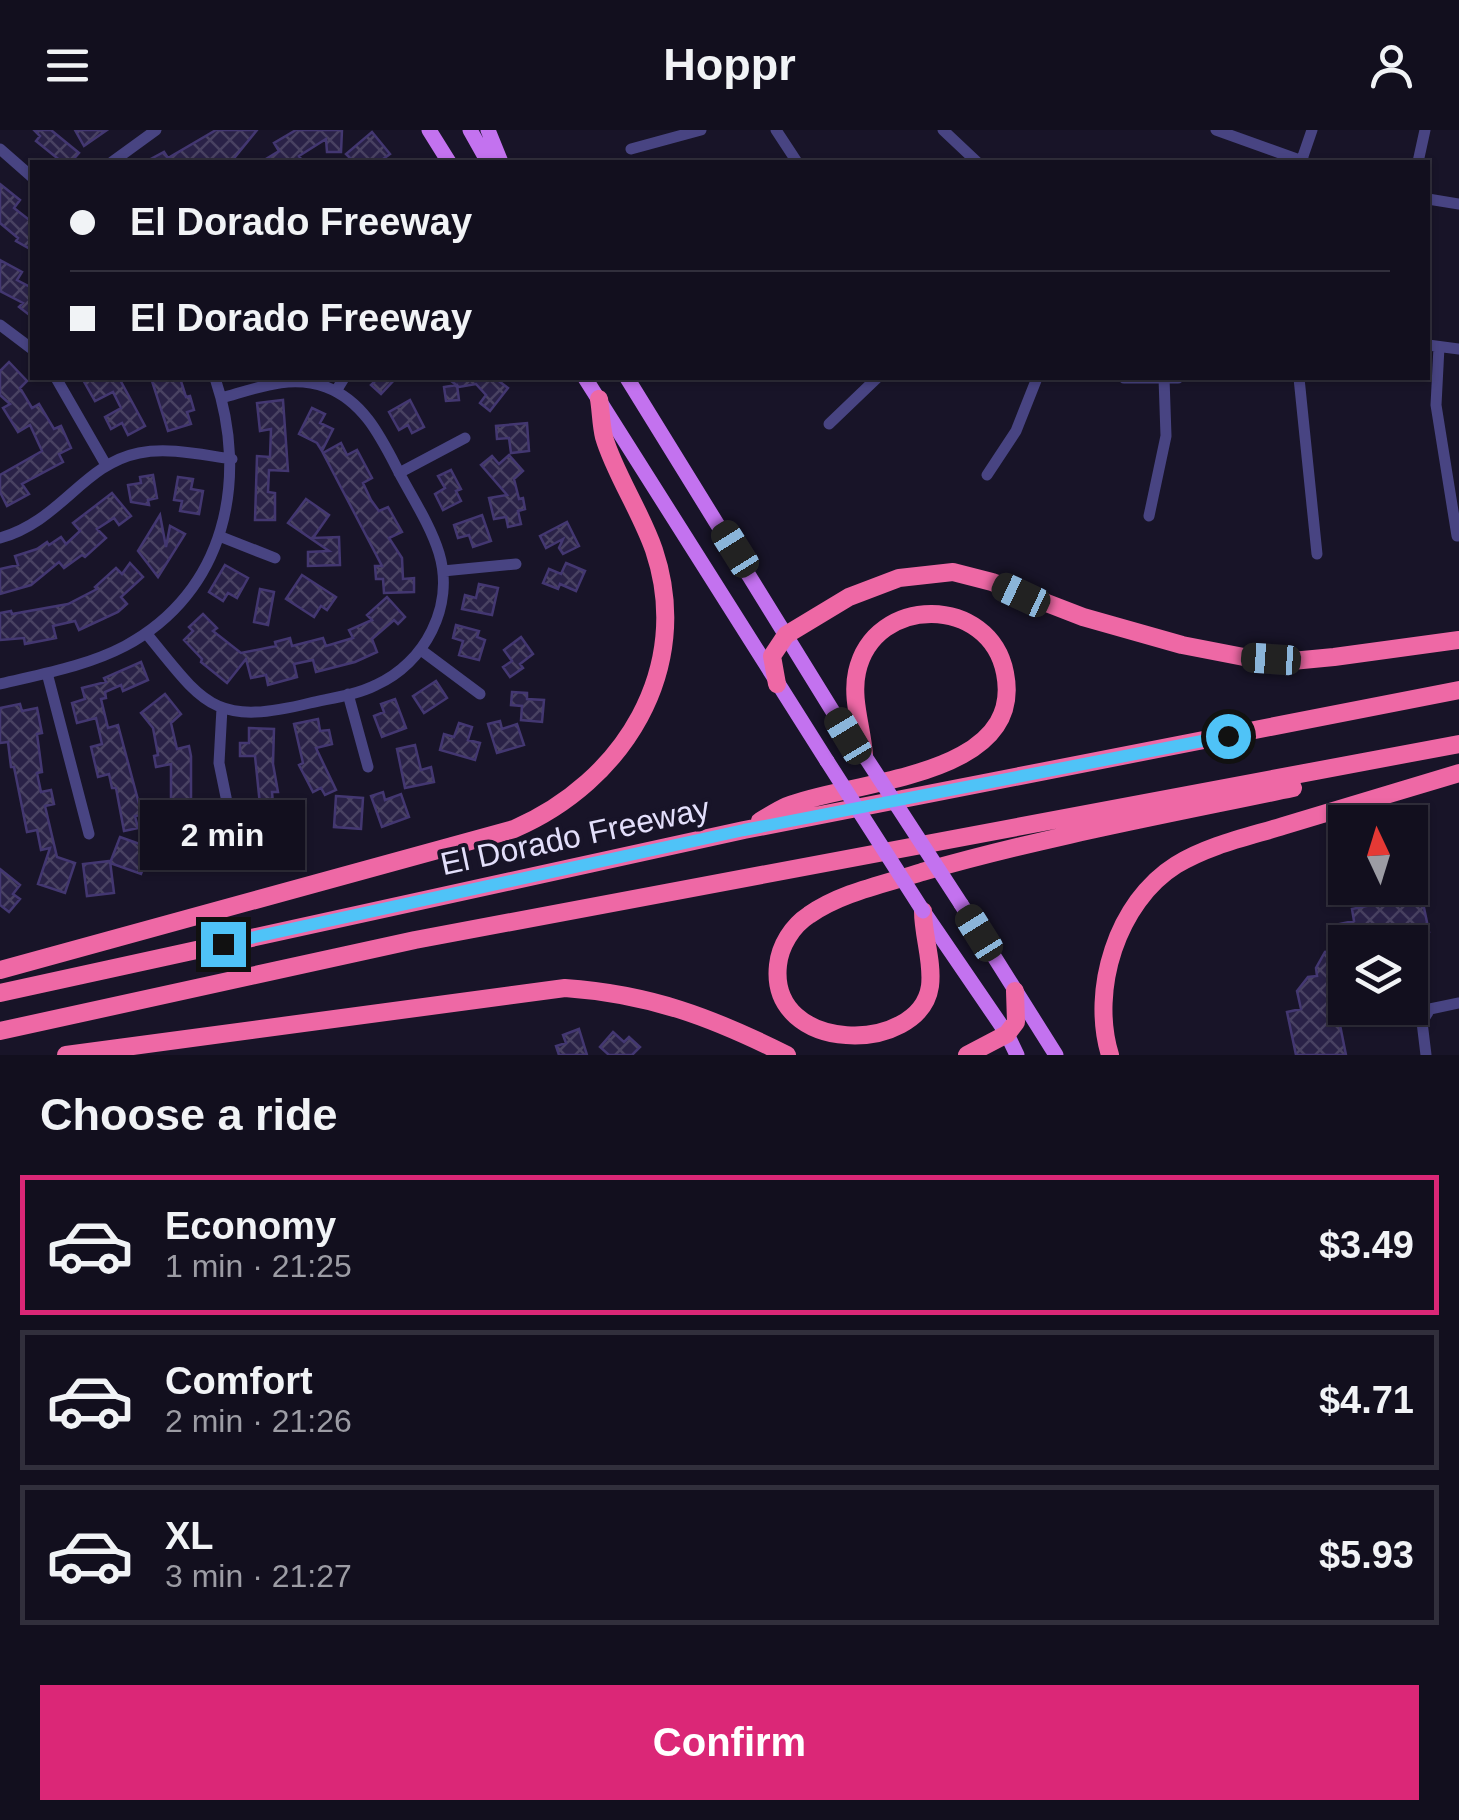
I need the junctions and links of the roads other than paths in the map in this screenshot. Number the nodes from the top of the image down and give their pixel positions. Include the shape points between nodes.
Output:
1 (156, 130) edge
2 (429, 130) edge
3 (470, 130) edge
4 (488, 130) edge
5 (700, 130) edge
6 (776, 130) edge
7 (943, 130) edge
8 (1216, 130) edge
9 (1312, 130) edge
10 (1425, 130) edge
11 (0, 149) edge
12 (631, 149) dead end
13 (115, 160) edge
14 (448, 160) edge
15 (487, 160) edge
16 (501, 160) edge
17 (796, 160) edge
18 (975, 160) edge
19 (1298, 160) edge
20 (1304, 160) edge
21 (1418, 160) edge
22 (30, 174) edge
23 (1430, 199) edge
24 (1459, 204) edge
25 (0, 325) edge
26 (1433, 346) edge
27 (30, 348) edge
28 (1459, 349) edge
29 (57, 380) edge
30 (217, 380) edge
31 (343, 380) edge
32 (586, 380) edge
33 (629, 380) edge
34 (875, 380) edge
35 (1037, 380) edge
36 (1169, 380) edge
37 (1299, 380) edge
38 (336, 392) junction
39 (222, 398) junction
40 (599, 399) junction
41 (829, 424) dead end
42 (465, 438) dead end
43 (232, 459) junction
44 (106, 466) junction
45 (400, 473) junction
46 (988, 475) dead end
47 (1149, 516) dead end
48 (219, 536) junction
49 (1457, 536) edge
50 (0, 538) edge
51 (1317, 554) dead end
52 (275, 558) dead end
53 (516, 564) dead end
54 (443, 571) junction
55 (146, 633) junction
56 (786, 635) junction
57 (1459, 640) edge
58 (421, 650) junction
59 (47, 673) junction
60 (0, 684) edge
61 (777, 684) junction
62 (1459, 690) edge
63 (348, 694) junction
64 (480, 694) dead end
65 (222, 708) junction
66 (1459, 745) edge
67 (864, 754) junction
68 (368, 766) dead end
69 (1459, 773) edge
70 (227, 802) dead end
71 (744, 830) junction
72 (89, 834) dead end
73 (923, 911) junction
74 (0, 970) edge
75 (1015, 991) junction
76 (0, 993) edge
77 (1459, 1002) edge
78 (0, 1031) edge
79 (1007, 1034) junction
80 (66, 1055) edge
81 (787, 1055) edge
82 (967, 1055) edge
83 (1018, 1055) edge
84 (1056, 1055) edge
85 (1110, 1055) edge
86 (1426, 1055) edge

1 - 13 street
2 - 14 main road
3 - 15 main road
4 - 16 main road
5 - 12 street
6 - 17 street
7 - 18 street
8 - 19 street
9 - 20 street
10 - 21 street
11 - 22 street
23 - 24 street
25 - 27 street
26 - 28 street
26 - 49 street
29 - 44 street
30 - 39 street
31 - 38 street
32 - 40 main road
33 - 56 main road
34 - 41 street
35 - 46 street
36 - 47 street via 1166,436
37 - 51 street
38 - 39 street via 290,381
38 - 45 street via 364,413
39 - 43 street
40 - 61 main road
40 - 74 highway via 604,438 655,553 664,617 654,684 628,740 604,769 560,806 514,830
42 - 45 street
43 - 44 street via 161,451
43 - 48 street
44 - 50 street via 52,513
45 - 54 street
48 - 52 street
48 - 55 street via 192,586
53 - 54 street
54 - 58 street via 440,608
55 - 59 street via 104,656
55 - 65 street via 198,694
56 - 57 highway via 849,597 900,578 953,572 1082,617 1249,658 1292,661
56 - 61 highway via 772,656
56 - 67 main road
58 - 63 street via 394,676
58 - 64 street
59 - 60 street
59 - 72 street
61 - 73 main road, bridge
62 - 71 highway, El Dorado Freeway
63 - 65 street via 257,714
63 - 68 street
65 - 70 street via 219,763
66 - 73 highway via 1412,763 973,858 852,893 808,915 780,952 781,994 801,1027 836,1048 860,1050 906,1030 922,1012 930,987
66 - 78 highway via 415,940
67 - 71 highway via 854,689 876,634 914,613 936,612 978,628 1004,667 1007,686 998,722 973,750 924,771 787,806
67 - 75 main road, bridge
69 - 85 highway via 1215,846 1174,866 1148,890 1115,946 1103,1002
71 - 76 highway, El Dorado Freeway
73 - 79 main road
75 - 79 highway via 1016,1022
75 - 84 main road
77 - 86 street via 1430,1009 1422,1022
79 - 82 highway
79 - 83 main road
80 - 81 highway via 565,988 686,1009

